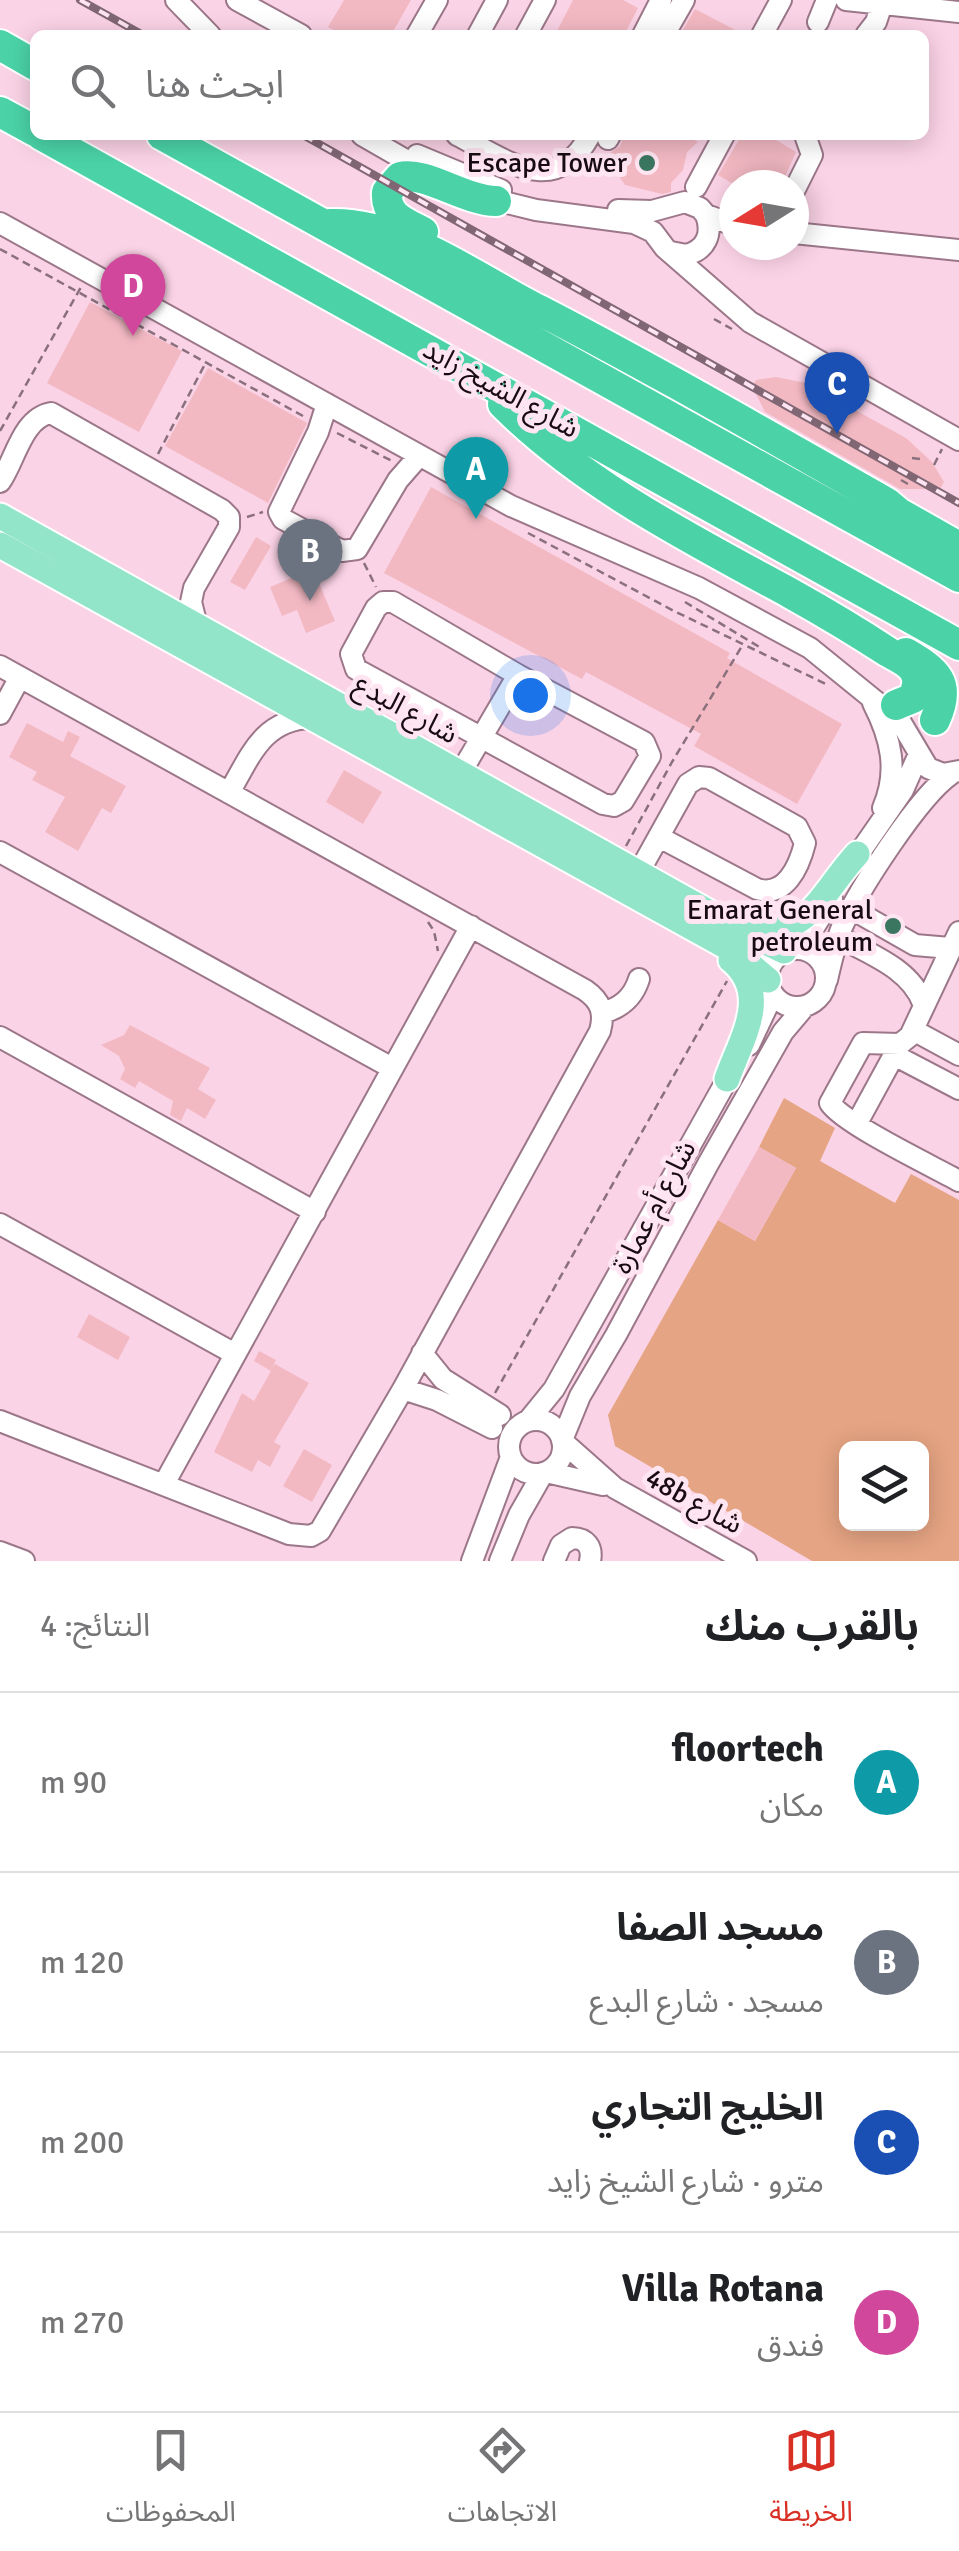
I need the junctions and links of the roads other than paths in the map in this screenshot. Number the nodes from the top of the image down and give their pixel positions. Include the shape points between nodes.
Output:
1 (176, 0) edge
2 (237, 0) edge
3 (437, 0) edge
4 (497, 0) edge
5 (545, 0) edge
6 (662, 0) edge
7 (684, 0) edge
8 (784, 0) edge
9 (827, 0) edge
10 (846, 0) edge
11 (882, 4) junction
12 (959, 12) edge
13 (818, 22) dead end
14 (205, 30) edge
15 (291, 30) edge
16 (420, 30) edge
17 (481, 30) edge
18 (529, 30) edge
19 (646, 30) edge
20 (667, 30) edge
21 (765, 30) edge
22 (778, 30) edge
23 (871, 30) edge
24 (0, 45) edge
25 (30, 62) edge
26 (0, 112) edge
27 (30, 129) edge
28 (51, 140) edge
29 (171, 140) edge
30 (371, 140) edge
31 (390, 140) edge
32 (471, 140) edge
33 (597, 140) edge
34 (721, 140) edge
35 (807, 140) edge
36 (805, 170) edge
37 (696, 186) dead end
38 (496, 201) junction
39 (669, 206) junction
40 (706, 215) junction
41 (719, 221) edge
42 (0, 223) edge
43 (323, 224) junction
44 (809, 232) edge
45 (719, 236) edge
46 (704, 244) junction
47 (664, 245) junction
48 (959, 250) edge
49 (711, 289) junction
50 (560, 319) junction
51 (478, 376) junction
52 (327, 404) junction
53 (959, 440) edge
54 (408, 468) junction
55 (0, 482) edge
56 (899, 489) junction
57 (0, 516) edge
58 (959, 535) edge
59 (0, 545) edge
60 (959, 547) edge
61 (959, 577) edge
62 (198, 626) junction
63 (867, 636) junction
64 (959, 646) edge
65 (0, 666) edge
66 (518, 676) junction
67 (20, 677) junction
68 (270, 697) junction
69 (884, 703) junction
70 (0, 714) edge
71 (352, 714) junction
72 (310, 718) junction
73 (943, 720) edge
74 (482, 736) junction
75 (255, 749) junction
76 (918, 753) junction
77 (956, 773) edge
78 (460, 774) junction
79 (229, 793) junction
80 (877, 824) junction
81 (658, 838) junction
82 (0, 852) edge
83 (857, 854) junction
84 (629, 866) junction
85 (852, 908) junction
86 (682, 924) junction
87 (471, 926) junction
88 (735, 927) junction
89 (838, 937) junction
90 (954, 940) edge
91 (786, 950) junction
92 (639, 979) dead end
93 (827, 980) junction
94 (771, 987) junction
95 (923, 1003) junction
96 (805, 1006) junction
97 (602, 1013) junction
98 (0, 1038) edge
99 (902, 1043) junction
100 (959, 1055) edge
101 (392, 1068) junction
102 (727, 1079) junction
103 (959, 1089) edge
104 (857, 1123) junction
105 (959, 1181) edge
106 (315, 1212) junction
107 (0, 1224) edge
108 (422, 1353) junction
109 (235, 1354) junction
110 (403, 1389) junction
111 (0, 1421) edge
112 (528, 1421) junction
113 (562, 1441) junction
114 (511, 1457) junction
115 (544, 1472) junction
116 (164, 1484) junction
117 (615, 1488) junction
118 (0, 1552) edge
119 (24, 1561) edge
120 (472, 1561) edge
121 (500, 1561) edge
122 (554, 1561) edge
123 (590, 1561) edge
124 (746, 1561) edge

1 - 14 street
2 - 15 street
3 - 16 street
4 - 17 street
5 - 18 street
6 - 19 street
7 - 20 street
8 - 21 street
8 - 22 street
9 - 13 street
10 - 11 street
11 - 12 street
11 - 23 street
24 - 25 highway
26 - 27 highway, شارع الشيخ زايد
28 - 51 highway, شارع الشيخ زايد
29 - 43 highway, شارع الشيخ زايد
30 - 38 street via 432,176
31 - 39 street via 517,195 636,211
32 - 33 street via 526,168 551,172
34 - 37 street
35 - 36 street via 812,156
38 - 47 street via 634,223
38 - 50 highway via 407,175 390,186 386,199 395,217 482,262
39 - 40 street via 693,204
39 - 47 street via 658,220
40 - 41 street
40 - 46 street
42 - 52 street
43 - 50 highway via 380,230
43 - 61 highway, شارع الشيخ زايد
44 - 48 street
45 - 46 street
46 - 47 street via 686,255
46 - 49 street
47 - 49 street
49 - 53 street via 750,322
50 - 56 highway
51 - 63 highway via 528,428 585,472
51 - 64 highway, شارع الشيخ زايد
52 - 54 street
52 - 54 street via 279,508 283,518 342,552 357,549
54 - 69 street via 699,588 810,648 846,686
55 - 62 street via 32,423 51,413 222,510 230,522 191,602
56 - 58 main road
56 - 60 highway via 899,513
57 - 62 main road, شارع البدع
59 - 68 main road, شارع البدع
62 - 71 main road, شارع البدع
63 - 69 highway via 917,676 914,698
63 - 73 highway via 934,671 943,688
65 - 67 street
66 - 74 street
66 - 74 street via 644,742 650,756 636,780 623,801 608,806
66 - 74 street via 393,602 376,608 351,654 356,669
67 - 70 street
67 - 79 street
68 - 71 main road via 286,688 336,714
68 - 72 main road, شارع البدع
68 - 75 street
69 - 73 street
69 - 76 street
69 - 80 street via 893,768
71 - 78 main road, شارع البدع
72 - 75 street via 280,724
72 - 86 main road, شارع البدع
73 - 76 street via 920,733
74 - 78 street
75 - 79 street
76 - 77 street via 928,768
76 - 80 street via 903,790
77 - 85 street via 923,798
78 - 84 main road, شارع البدع
79 - 87 street
80 - 83 street
81 - 81 street via 688,784 704,777 797,827 805,843 784,886 764,892
81 - 84 street
82 - 101 street
83 - 88 main road via 802,920 769,931
83 - 91 street via 814,927
84 - 88 main road, شارع البدع
85 - 89 street
85 - 90 street via 915,944
86 - 94 main road, شارع البدع via 742,955
86 - 102 main road via 736,964 750,988 752,1013
87 - 97 street via 586,990
87 - 101 street
88 - 91 main road, شارع البدع
89 - 93 street
89 - 95 street via 900,972
90 - 95 street
91 - 93 street via 818,957
91 - 94 street via 771,964
92 - 97 street via 617,1009
93 - 96 street via 818,999
94 - 96 street via 790,1006
94 - 102 street, شارع أم عمارة via 758,1031
95 - 99 street
96 - 113 street, شارع أم عمارة via 783,1032 708,1164 580,1396
97 - 108 street via 600,1031
98 - 106 street
99 - 100 street
99 - 103 street
99 - 104 street
99 - 104 street via 863,1044 831,1099 834,1109
101 - 106 street
102 - 112 street, شارع أم عمارة via 554,1388
104 - 105 street
106 - 109 street
107 - 109 street
108 - 110 street
108 - 110 street via 442,1378 493,1417
109 - 116 street
110 - 116 street via 328,1523 310,1536 289,1534
111 - 116 street
112 - 113 street via 545,1421
112 - 114 street via 511,1436
113 - 115 street via 560,1460
113 - 117 street, 48b شارع
114 - 115 street via 524,1471
114 - 120 street
115 - 117 street, 48b شارع
115 - 121 street
117 - 124 street, 48b شارع
118 - 119 street
122 - 123 street via 560,1545 578,1538 589,1546

